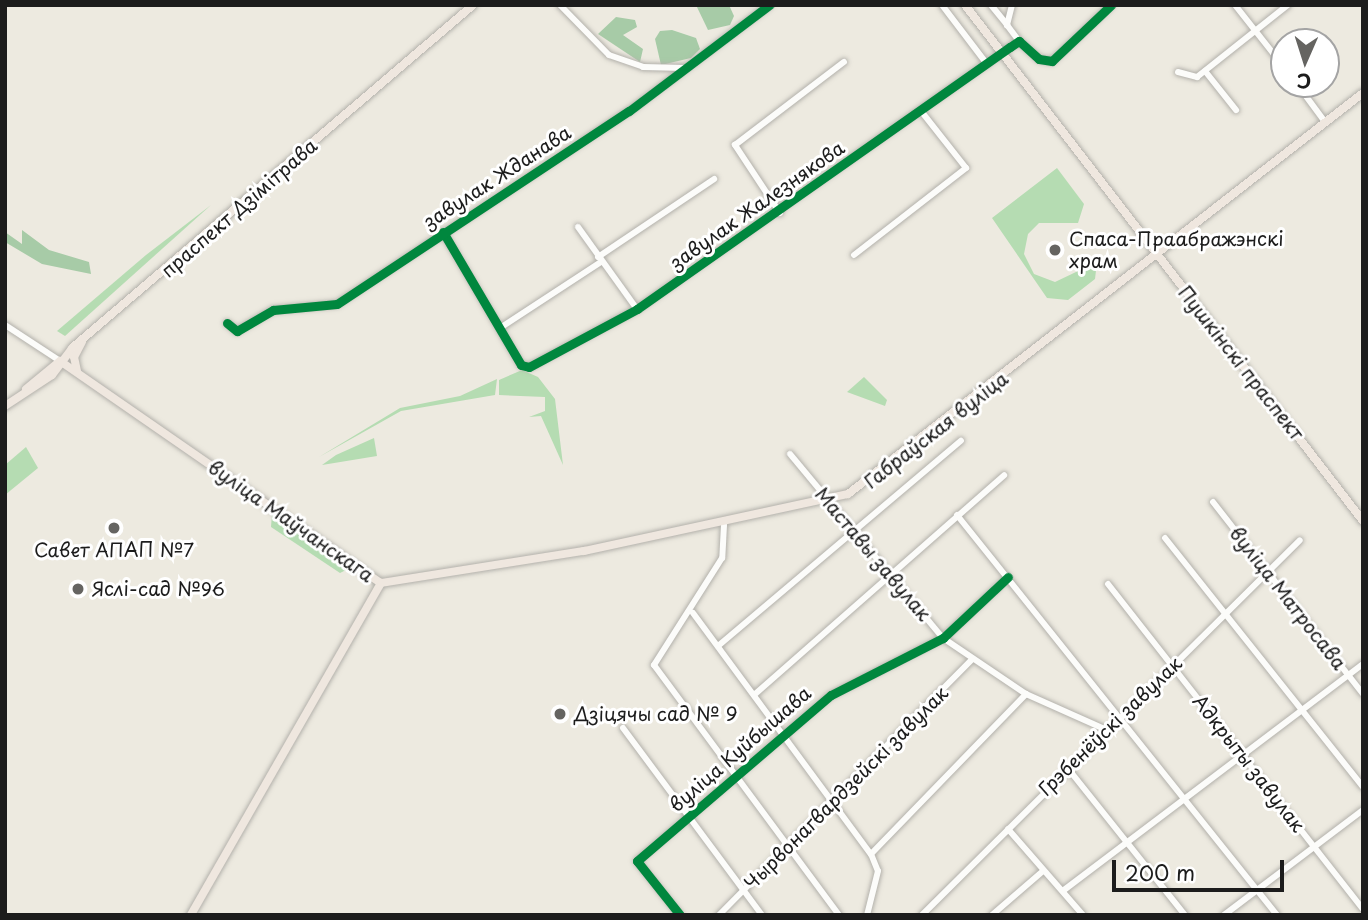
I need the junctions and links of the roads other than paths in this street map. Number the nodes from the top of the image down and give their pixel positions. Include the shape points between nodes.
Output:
1 (473, 5) edge
2 (560, 5) edge
3 (769, 5) edge
4 (942, 5) edge
5 (965, 5) edge
6 (991, 5) edge
7 (1012, 5) edge
8 (1111, 5) edge
9 (1235, 5) edge
10 (1287, 5) edge
11 (1007, 25) junction
12 (1256, 30) junction
13 (1019, 41) junction
14 (1270, 48) edge
15 (1002, 52) junction
16 (844, 62) dead end
17 (987, 64) junction
18 (685, 68) junction
19 (1205, 71) junction
20 (1178, 72) dead end
21 (1363, 93) edge
22 (1307, 98) edge
23 (1236, 110) dead end
24 (921, 111) junction
25 (1325, 122) junction
26 (714, 179) dead end
27 (780, 213) junction
28 (578, 227) dead end
29 (443, 232) junction
30 (854, 255) dead end
31 (1158, 255) junction
32 (599, 259) junction
33 (637, 309) junction
34 (227, 323) dead end
35 (5, 325) edge
36 (499, 328) junction
37 (83, 341) junction
38 (60, 361) junction
39 (79, 374) junction
40 (5, 406) edge
41 (961, 441) dead end
42 (790, 454) dead end
43 (1004, 475) dead end
44 (829, 501) junction
45 (1213, 502) dead end
46 (957, 515) junction
47 (1363, 521) edge
48 (724, 525) junction
49 (854, 529) junction
50 (1165, 538) dead end
51 (1300, 540) dead end
52 (1268, 571) junction
53 (891, 575) junction
54 (1008, 577) junction
55 (381, 583) junction
56 (1108, 584) dead end
57 (693, 613) junction
58 (1226, 613) junction
59 (943, 638) junction
60 (718, 646) junction
61 (971, 660) junction
62 (1363, 664) edge
63 (1174, 665) junction
64 (1347, 674) junction
65 (1026, 694) junction
66 (1363, 694) edge
67 (754, 695) junction
68 (1302, 712) junction
69 (1121, 718) junction
70 (624, 728) dead end
71 (1107, 730) junction
72 (781, 735) junction
73 (1244, 757) junction
74 (1066, 766) junction
75 (734, 776) junction
76 (1363, 787) edge
77 (1185, 801) junction
78 (833, 804) junction
79 (1363, 810) edge
80 (689, 817) junction
81 (1008, 829) junction
82 (1127, 845) junction
83 (787, 848) junction
84 (1315, 849) junction
85 (871, 854) junction
86 (1043, 871) junction
87 (1065, 890) junction
88 (1260, 890) junction
89 (744, 891) junction
90 (1363, 909) edge
91 (191, 915) edge
92 (680, 915) edge
93 (719, 915) edge
94 (762, 915) edge
95 (839, 915) edge
96 (867, 915) edge
97 (922, 915) edge
98 (992, 915) edge
99 (1083, 915) edge
100 (1185, 915) edge
101 (1224, 915) edge
102 (1278, 915) edge

1 - 37 main road, праспект Дзімітрава
2 - 18 street via 609,55 643,67
3 - 18 street, завулак Жданава
4 - 17 street
5 - 15 main road, Пушкінскі праспект
6 - 11 street
7 - 11 street
8 - 13 street via 1052,61 1039,59
9 - 12 street
10 - 12 street
11 - 13 street
12 - 14 street
12 - 19 street
13 - 15 street, завулак Жалезнякова
15 - 17 street, завулак Жалезнякова
15 - 31 main road, Пушкінскі праспект
16 - 27 street, завулак Жалезнякова via 738,139 738,152
17 - 24 street, завулак Жалезнякова
18 - 29 street, завулак Жданава via 549,166
19 - 20 street via 1197,77
19 - 23 street
21 - 25 main road, Габраўская вуліца
22 - 25 street
24 - 27 street, завулак Жалезнякова
24 - 30 street via 966,168
25 - 31 main road, Габраўская вуліца
26 - 32 street
27 - 33 street, завулак Жалезнякова
28 - 32 street
29 - 34 street, завулак Жданава via 337,304 273,310 237,331
29 - 36 street
31 - 44 main road, Габраўская вуліца via 868,485
31 - 47 main road, Пушкінскі праспект
32 - 33 street
32 - 36 street
33 - 36 street, завулак Жалезнякова via 529,367 521,365
35 - 38 street
37 - 38 main road, праспект Дзімітрава
37 - 39 main road via 74,361
38 - 39 main road, вуліца Маўчанскага
38 - 40 main road, праспект Дзімітрава via 52,375
39 - 55 main road, вуліца Маўчанскага
41 - 49 street
42 - 44 street, Маставы завулак
43 - 46 street
44 - 48 main road, Габраўская вуліца
44 - 49 street, Маставы завулак
45 - 52 street, вуліца Матросава
46 - 53 street
46 - 54 street
48 - 55 main road, Габраўская вуліца
48 - 57 street via 722,558
49 - 53 street, Маставы завулак
49 - 60 street
50 - 58 street
51 - 52 street, Грэбенёўскі завулак
52 - 58 street, Грэбенёўскі завулак
52 - 64 street, вуліца Матросава
53 - 59 street, Маставы завулак
53 - 67 street
54 - 59 street, вуліца Куйбышава
54 - 69 street
55 - 91 main road, вуліца Маўчанскага
56 - 63 street, Адкрыты завулак
57 - 60 street
57 - 75 street via 654,665
58 - 63 street, Грэбенёўскі завулак
58 - 68 street
59 - 61 street, Маставы завулак
59 - 72 street, вуліца Куйбышава via 831,695
60 - 67 street
61 - 65 street, Маставы завулак
61 - 78 street, Чырвонагвардзейскі завулак
62 - 64 street
63 - 69 street, Грэбенёўскі завулак
63 - 73 street, Адкрыты завулак
64 - 66 street, вуліца Матросава
64 - 68 street
65 - 71 street, Маставы завулак
65 - 85 street
67 - 72 street
68 - 73 street
68 - 76 street
69 - 71 street, Грэбенёўскі завулак
69 - 77 street
70 - 80 street
71 - 74 street, Грэбенёўскі завулак
72 - 75 street, вуліца Куйбышава
72 - 78 street
73 - 77 street
73 - 84 street, Адкрыты завулак
74 - 81 street, Грэбенёўскі завулак
74 - 82 street
75 - 80 street, вуліца Куйбышава
75 - 83 street
77 - 82 street
77 - 88 street
78 - 83 street, Чырвонагвардзейскі завулак
78 - 85 street
79 - 84 street
80 - 89 street
80 - 92 street, вуліца Куйбышава via 637,861
81 - 86 street
81 - 97 street, Грэбенёўскі завулак
82 - 87 street
82 - 100 street
83 - 89 street, Чырвонагвардзейскі завулак
83 - 95 street
84 - 88 street
84 - 90 street, Адкрыты завулак
85 - 96 street via 878,871
86 - 87 street
86 - 98 street
87 - 99 street
88 - 101 street
88 - 102 street
89 - 93 street, Чырвонагвардзейскі завулак
89 - 94 street

